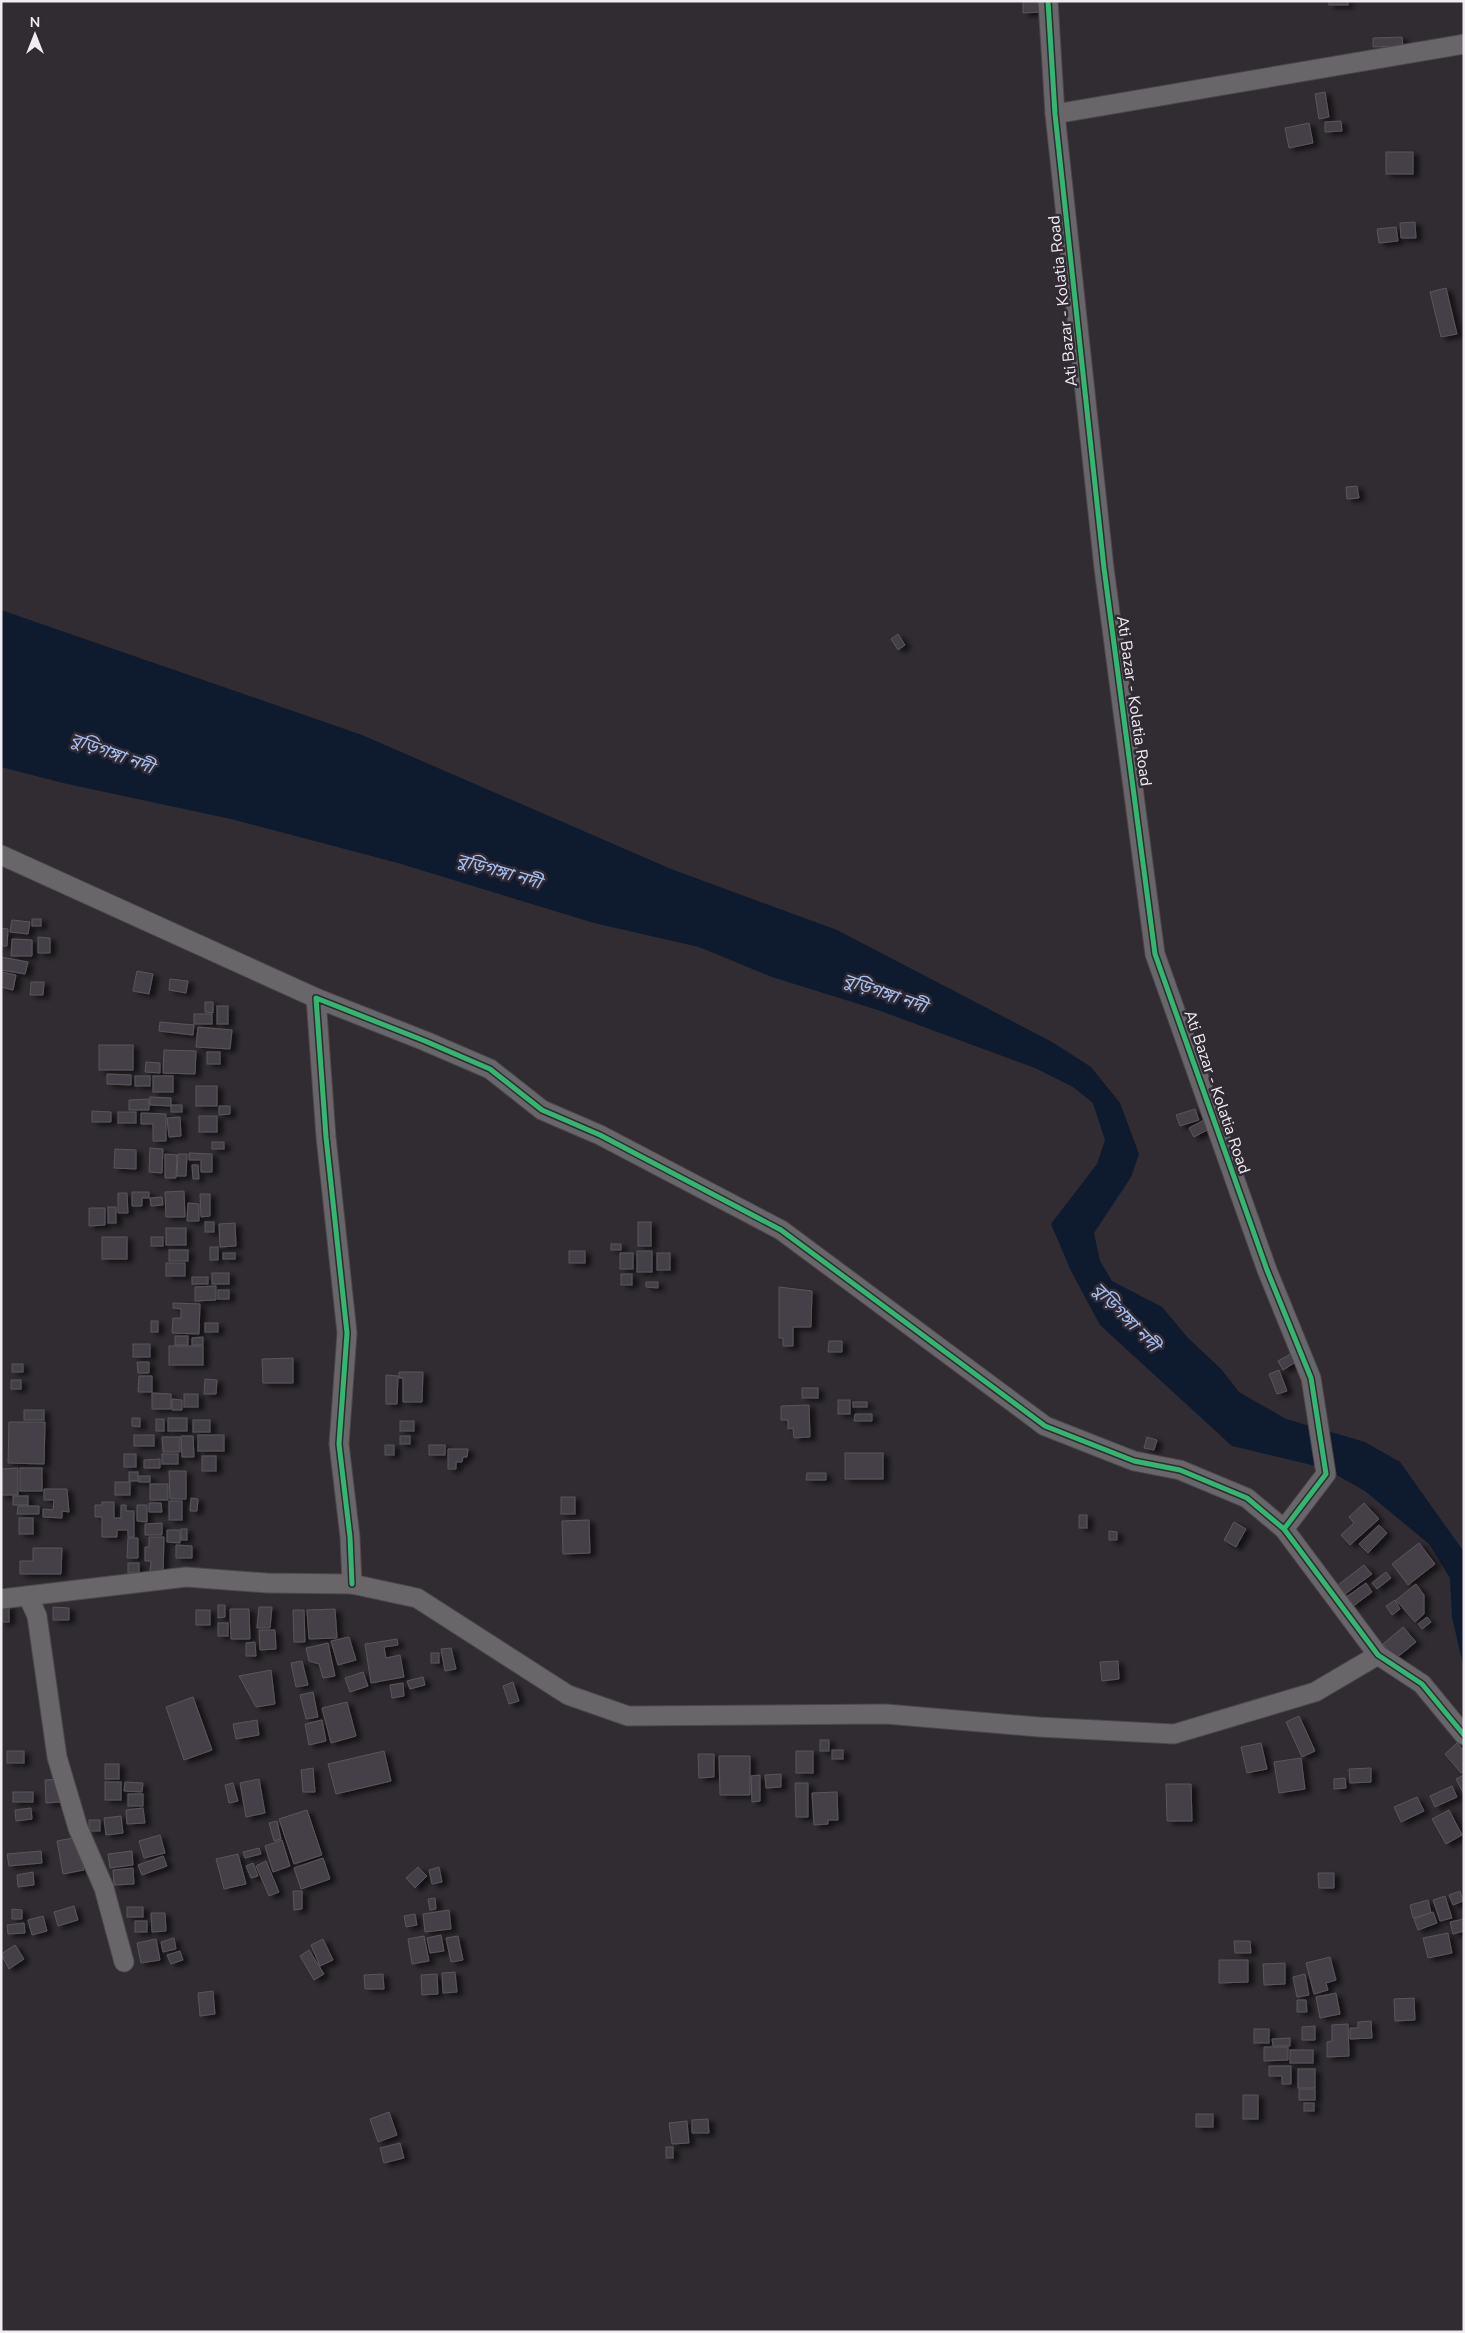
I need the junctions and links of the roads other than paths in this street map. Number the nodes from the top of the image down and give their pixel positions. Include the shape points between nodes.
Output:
1 (1048, 1) edge
2 (1464, 44) edge
3 (1055, 114) junction
4 (1, 854) edge
5 (316, 998) junction
6 (1284, 1529) junction
7 (352, 1584) junction
8 (28, 1596) junction
9 (1, 1599) edge
10 (1378, 1655) junction
11 (1464, 1735) edge
12 (124, 1962) dead end

1 - 3 street, Ati Bazar - Kolatia Road
2 - 3 street
3 - 6 street, Ati Bazar - Kolatia Road via 1104,568 1155,954 1266,1270 1311,1378 1326,1474
4 - 5 street
5 - 6 street via 490,1069 542,1110 600,1135 781,1230 1045,1426 1134,1461 1180,1470 1247,1498
5 - 7 street via 326,1137 347,1333 339,1444
6 - 10 street
7 - 8 street via 267,1583 186,1577
7 - 10 street via 416,1598 568,1695 628,1716 886,1714 1174,1734 1315,1692
8 - 9 street
8 - 12 street via 37,1616 56,1757 78,1828 104,1888
10 - 11 street via 1422,1684

